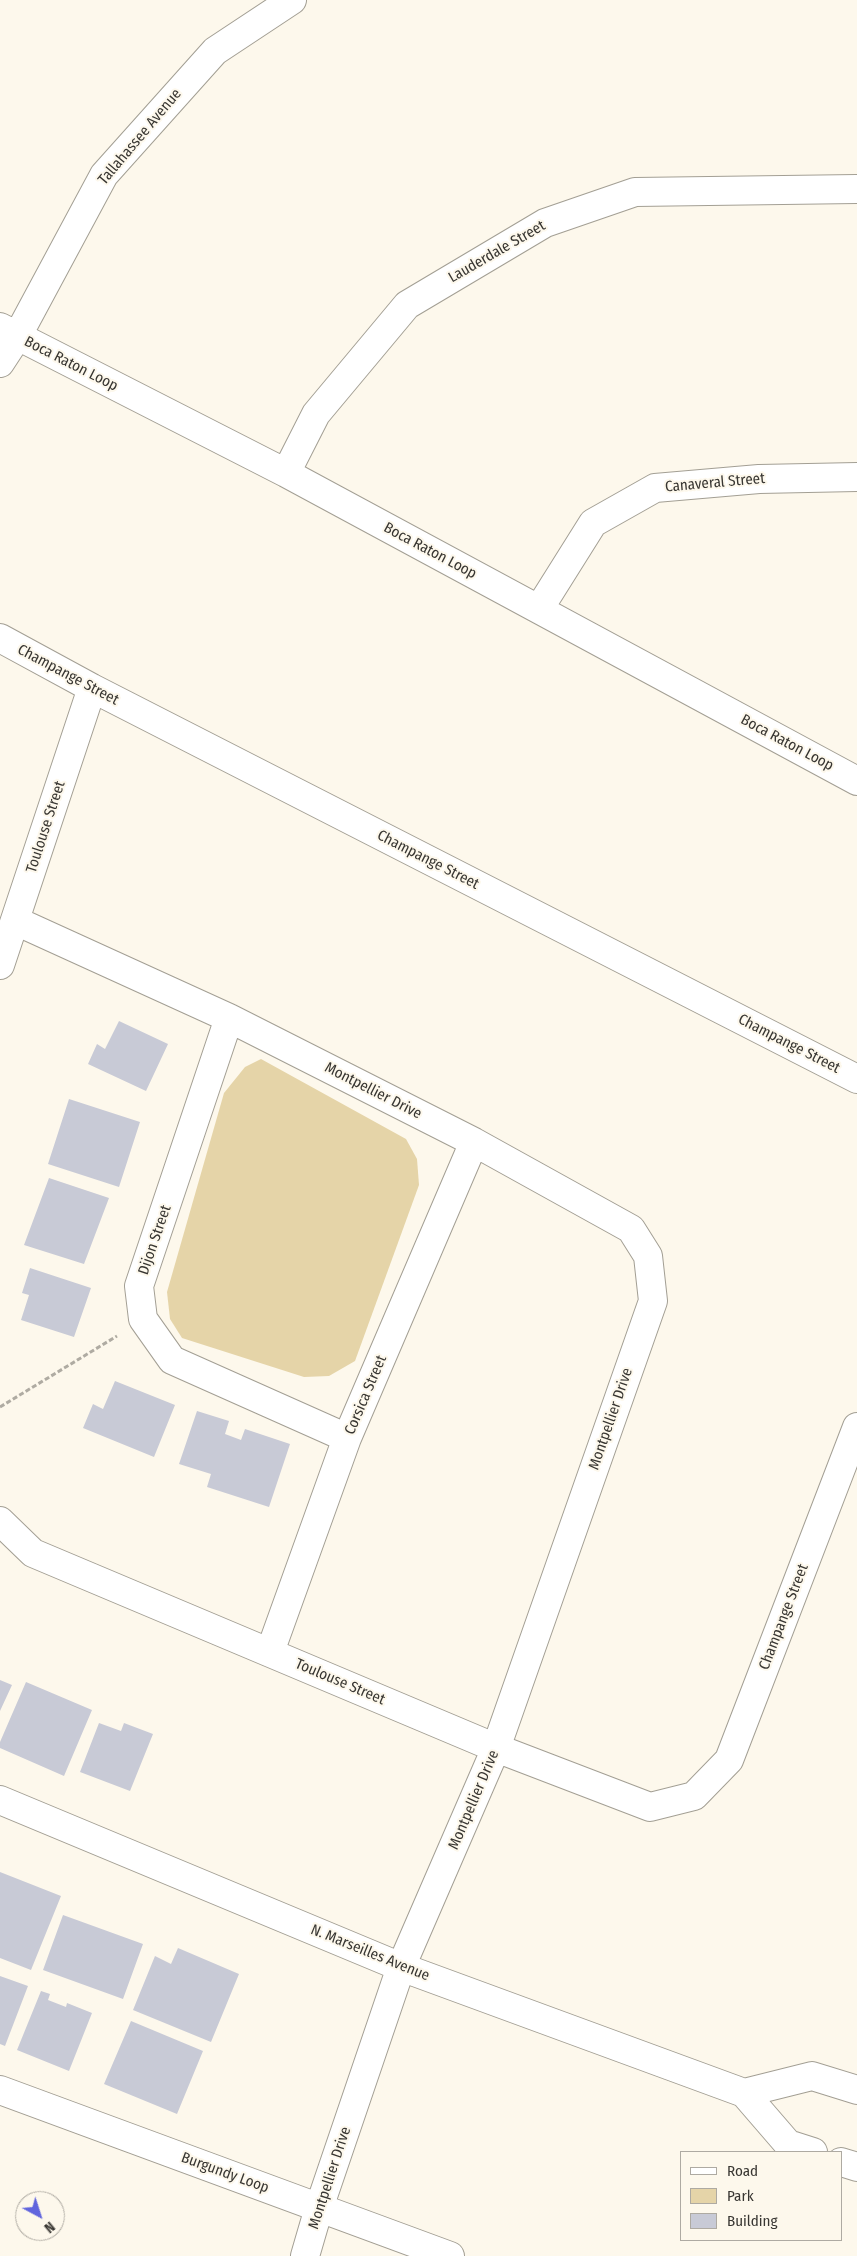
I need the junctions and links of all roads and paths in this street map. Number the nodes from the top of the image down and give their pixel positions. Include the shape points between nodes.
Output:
1 (292, 0) edge
2 (857, 188) edge
3 (9, 332) edge
4 (0, 363) edge
5 (286, 473) junction
6 (857, 477) edge
7 (539, 609) junction
8 (0, 638) edge
9 (92, 688) junction
10 (857, 781) edge
11 (16, 921) junction
12 (0, 965) edge
13 (229, 1018) junction
14 (857, 1079) edge
15 (474, 1142) junction
16 (143, 1319) junction
17 (0, 1407) edge
18 (857, 1427) edge
19 (347, 1438) junction
20 (0, 1521) edge
21 (270, 1652) junction
22 (496, 1748) junction
23 (694, 1796) joint
24 (0, 1800) edge
25 (402, 1967) junction
26 (0, 2090) edge
27 (857, 2090) edge
28 (744, 2093) junction
29 (810, 2151) edge
30 (842, 2162) edge
31 (857, 2167) edge
32 (318, 2208) junction
33 (305, 2256) edge
34 (450, 2256) edge

1 - 3 street, Tallahassee Avenue via 215,52 104,175
2 - 5 street, Lauderdale Street via 635,192 545,223 407,305 316,414
3 - 4 street, Tallahassee Avenue
3 - 5 street, Boca Raton Loop
5 - 7 street, Boca Raton Loop
6 - 7 street, Canaveral Street via 759,479 655,488 593,523
7 - 10 street, Boca Raton Loop
8 - 9 street, Champange Street
9 - 11 street, Toulouse Street
9 - 14 street, Champange Street
11 - 12 street, Toulouse Street
11 - 13 street, Montpellier Drive
13 - 15 street, Montpellier Drive
13 - 16 street, Dijon Street via 139,1286
15 - 19 street, Corsica Street
15 - 22 street, Montpellier Drive via 631,1229 648,1256 653,1301
16 - 17 path
16 - 19 street, Dijon Street via 172,1360
18 - 23 street, Champange Street via 729,1760
19 - 21 street, Corsica Street
20 - 21 street, Toulouse Street via 33,1553
21 - 22 street, Toulouse Street
22 - 23 street, Toulouse Street via 650,1807
22 - 25 street, Montpellier Drive
24 - 25 street, N. Marseilles Avenue
25 - 28 street, N. Marseilles Avenue
25 - 32 street, Montpellier Drive
26 - 32 street, Burgundy Loop
27 - 28 street via 812,2076
28 - 29 street via 788,2144
30 - 31 street
32 - 33 street, Montpellier Drive
32 - 34 street, Burgundy Loop

